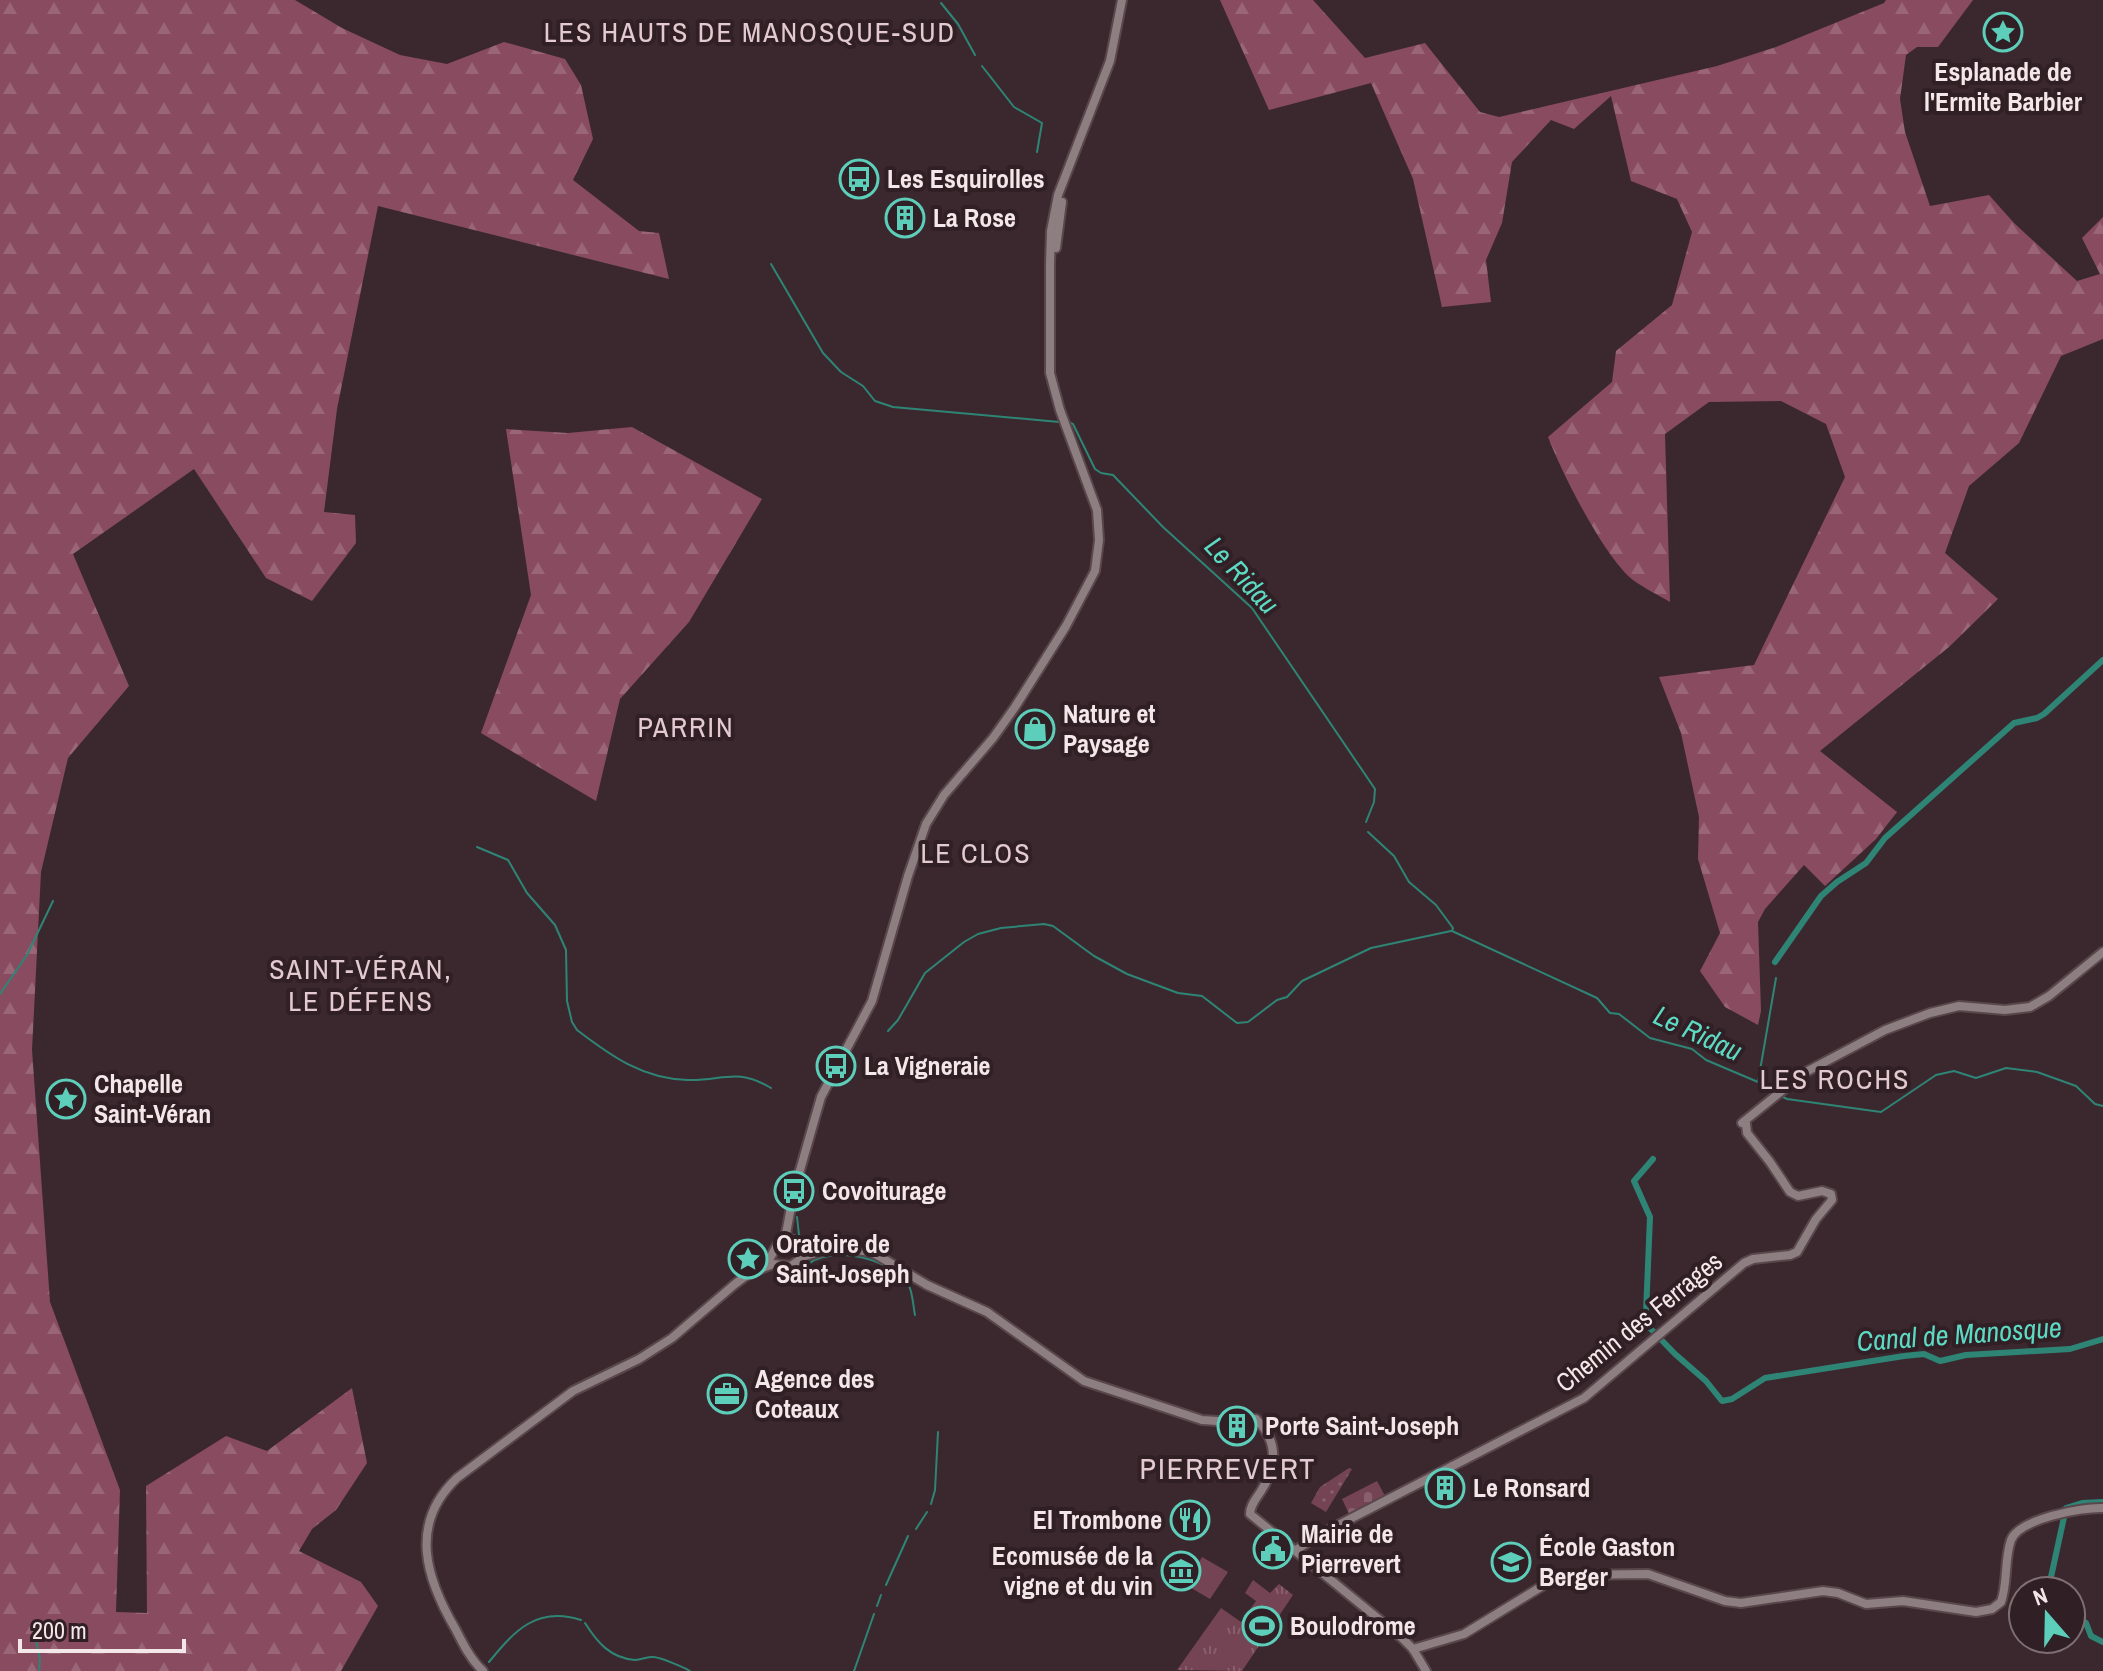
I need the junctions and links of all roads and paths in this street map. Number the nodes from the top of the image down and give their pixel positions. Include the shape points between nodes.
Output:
1 (1122, 0) edge
2 (2103, 952) edge
3 (791, 1209) junction
4 (785, 1239) junction
5 (798, 1244) junction
6 (827, 1250) junction
7 (774, 1252) junction
8 (801, 1258) junction
9 (780, 1264) junction
10 (750, 1273) junction
11 (2103, 1508) edge
12 (1296, 1550) junction
13 (1413, 1649) junction
14 (483, 1671) edge
15 (1426, 1671) edge

1 - 3 main road via 1110,61 1062,181 1050,304 1053,384 1097,510 1095,571 1015,707 926,824 872,1001 821,1097
2 - 12 main road, Chemin des Ferrages via 2030,1007 1959,1006 1916,1017 1812,1069 1746,1122 1747,1133 1790,1192 1831,1194 1797,1252 1744,1263 1584,1398
3 - 4 main road
3 - 5 main road
4 - 5 main road
4 - 7 main road
5 - 6 main road
5 - 8 main road
6 - 8 main road
6 - 12 main road via 879,1255 927,1285 987,1312 1095,1385 1202,1420 1256,1419 1274,1452 1267,1483 1249,1512
7 - 9 main road
7 - 10 main road
8 - 9 main road via 791,1266
9 - 10 main road
10 - 14 main road via 661,1345 554,1404 440,1497 428,1520 429,1567 443,1607
11 - 13 main road via 2064,1513 2014,1535 2001,1602 1983,1612 1903,1601 1866,1604 1823,1591 1732,1602 1648,1574 1569,1575 1557,1577 1464,1634
12 - 13 main road
13 - 15 main road

